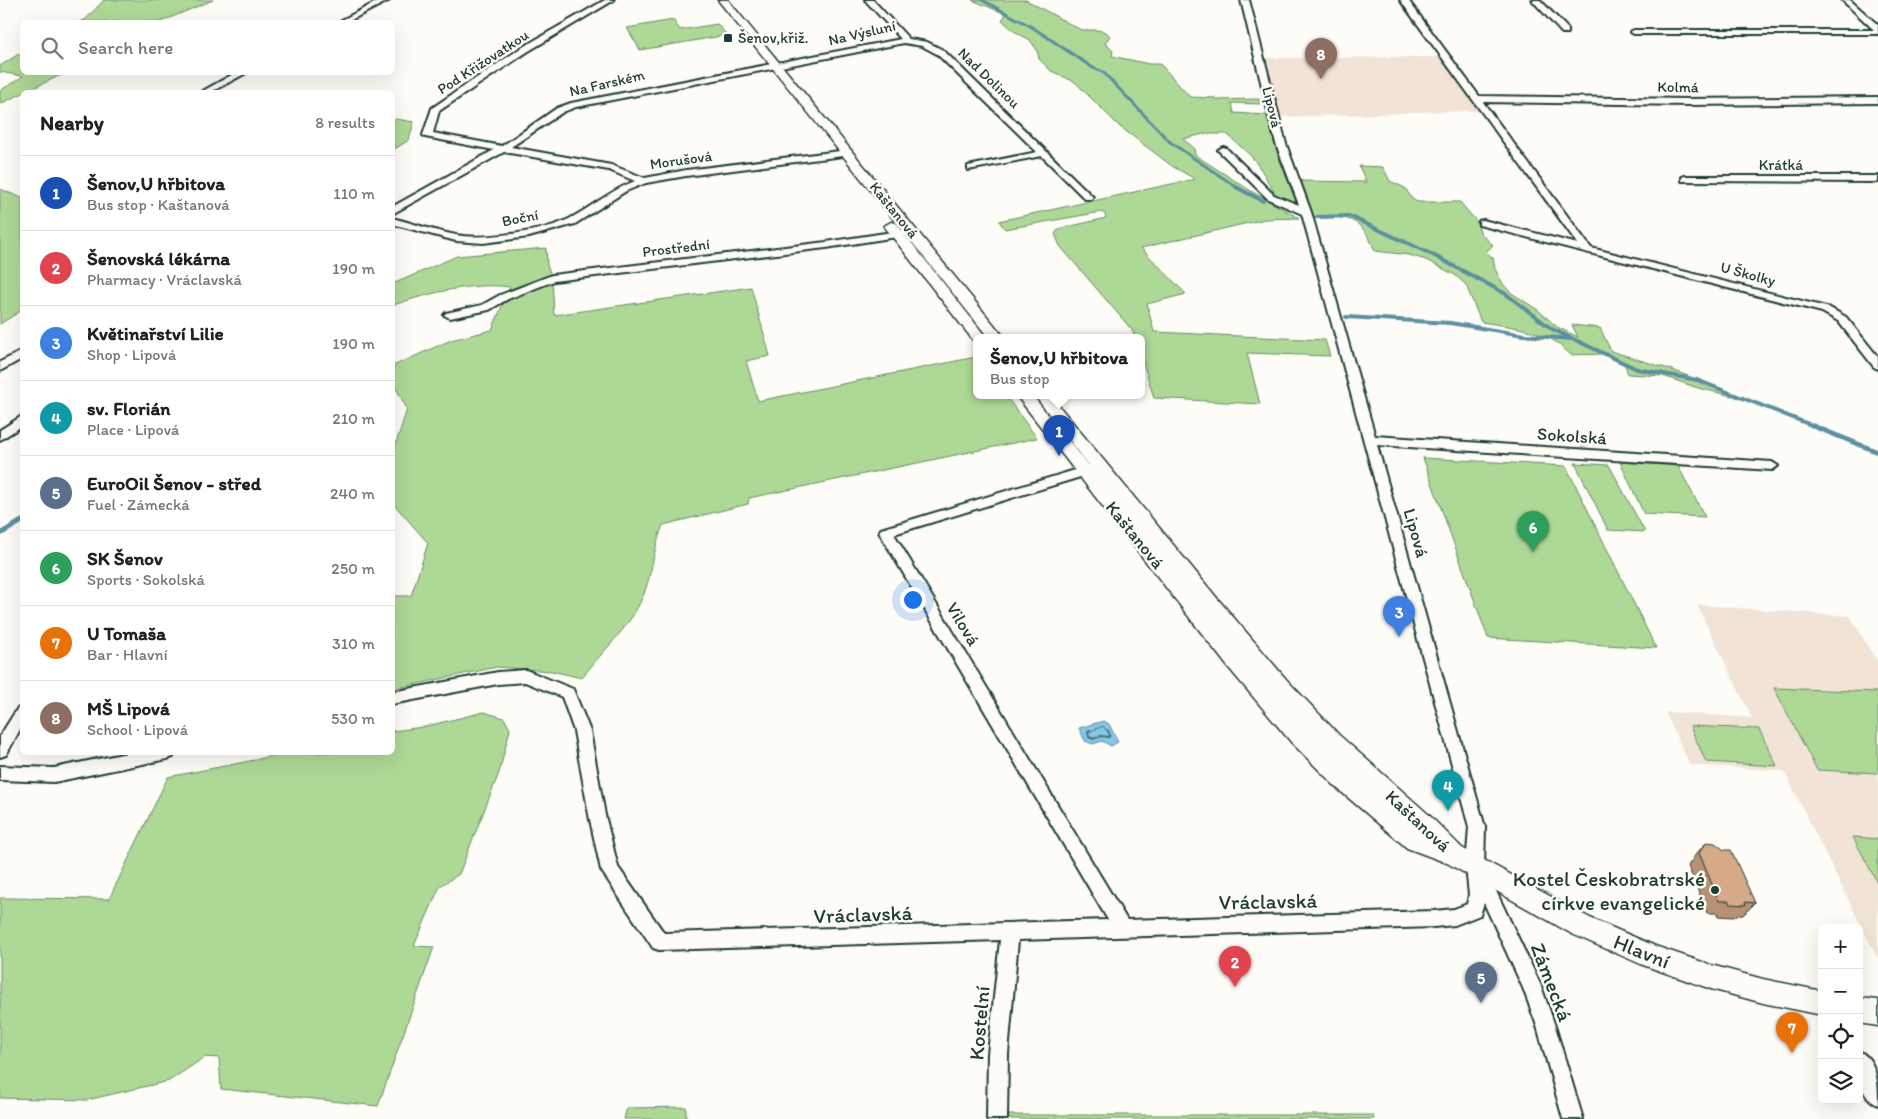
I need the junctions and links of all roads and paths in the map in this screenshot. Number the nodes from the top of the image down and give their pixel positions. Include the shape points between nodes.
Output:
1 (386, 0) edge
2 (610, 0) edge
3 (712, 0) edge
4 (724, 0) edge
5 (869, 0) edge
6 (1245, 0) edge
7 (1404, 0) edge
8 (1536, 0) edge
9 (1846, 0) edge
10 (346, 20) edge
11 (1878, 30) edge
12 (1565, 31) dead end
13 (1634, 32) dead end
14 (904, 41) junction
15 (770, 67) junction
16 (238, 75) edge
17 (209, 90) edge
18 (1478, 99) junction
19 (1878, 100) edge
20 (504, 148) junction
21 (1223, 150) dead end
22 (1044, 153) junction
23 (842, 154) junction
24 (971, 168) dead end
25 (1685, 179) dead end
26 (1878, 179) edge
27 (644, 181) junction
28 (1088, 197) dead end
29 (395, 208) edge
30 (1306, 212) junction
31 (395, 222) edge
32 (1483, 223) dead end
33 (912, 232) junction
34 (898, 235) junction
35 (1588, 250) junction
36 (450, 314) dead end
37 (976, 334) edge
38 (994, 334) edge
39 (20, 355) edge
40 (1878, 365) edge
41 (0, 367) edge
42 (1028, 399) edge
43 (1045, 399) edge
44 (20, 421) edge
45 (0, 436) edge
46 (1369, 440) junction
47 (1772, 466) dead end
48 (1092, 469) junction
49 (395, 697) edge
50 (20, 715) edge
51 (0, 750) edge
52 (153, 755) edge
53 (0, 773) edge
54 (1465, 862) junction
55 (1122, 927) junction
56 (1010, 930) junction
57 (1818, 1002) edge
58 (1863, 1011) edge
59 (1878, 1013) edge
60 (1863, 1068) edge
61 (1878, 1095) edge
62 (997, 1119) edge
63 (1573, 1119) edge

1 - 10 street
2 - 20 street, Pod Křižovatkou via 524,50 435,110 428,136
3 - 15 main road, Kaštanová
4 - 15 main road, Kaštanová
5 - 14 street, Na Výsluní via 905,38
6 - 30 street, Lipová via 1276,126
7 - 18 street
8 - 12 street
9 - 11 street
11 - 13 street
14 - 15 street, Na Výsluní
14 - 22 street, Nad Dolinou via 924,44 940,52
15 - 20 street, Na Farském via 574,105 560,110
15 - 23 main road, Kaštanová via 816,136
16 - 17 street
18 - 19 street, Kolmá
18 - 35 street
20 - 27 street, Morušová via 611,168
20 - 29 street, Na Farském
21 - 30 street via 1271,196
22 - 24 street
22 - 28 street, Nad Dolinou
23 - 27 street, Morušová
23 - 33 main road, Kaštanová
23 - 34 main road, Kaštanová
25 - 26 street, Krátká
27 - 31 street, Boční via 623,189 571,222 529,234 482,240 456,238
30 - 46 street, Lipová
32 - 35 street, U Školky
33 - 34 street, Prostřední
33 - 38 main road, Kaštanová
34 - 36 street, Prostřední via 552,278 484,308
34 - 37 main road, Kaštanová
35 - 40 street, U Školky via 1826,310 1842,319
39 - 41 street
42 - 48 main road, Kaštanová
43 - 48 main road, Kaštanová
44 - 45 street
46 - 47 street, Sokolská
46 - 54 street, Lipová via 1478,827
48 - 54 main road, Kaštanová via 1235,661 1299,736 1346,782 1415,841
48 - 55 street, Vilová via 886,532
49 - 56 street, Vráclavská via 498,678 526,676 568,693 582,731 610,870 659,942
50 - 51 street
52 - 53 street via 54,776
54 - 55 street, Vráclavská via 1478,895 1474,910 1454,917
54 - 57 main road, Hlavní via 1581,926 1652,957 1711,977
54 - 63 street, Zámecká via 1532,986
55 - 56 street, Vráclavská
56 - 62 street, Kostelní via 998,1054
58 - 59 main road
60 - 61 street

